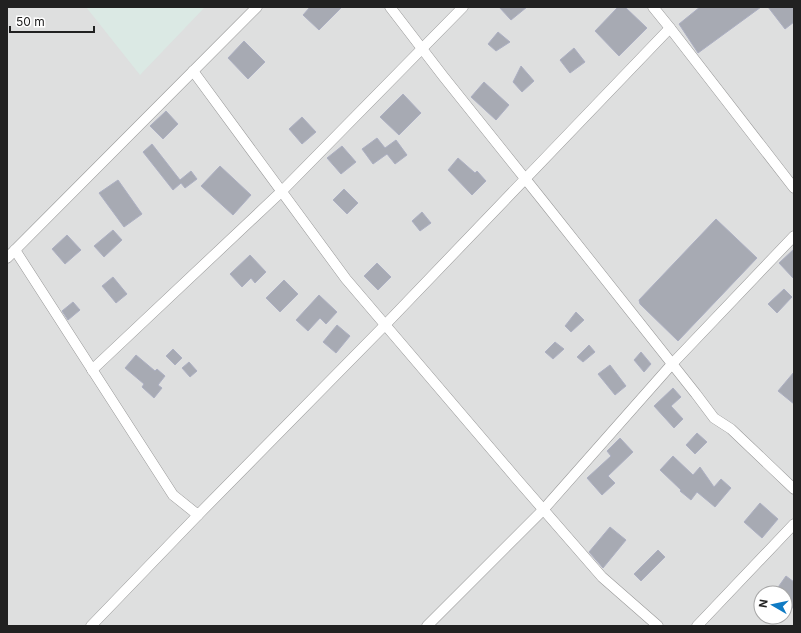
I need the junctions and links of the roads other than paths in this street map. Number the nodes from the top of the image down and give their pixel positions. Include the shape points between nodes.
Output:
1 (257, 7) edge
2 (390, 7) edge
3 (463, 7) edge
4 (653, 7) edge
5 (670, 28) junction
6 (422, 49) junction
7 (193, 71) junction
8 (526, 179) junction
9 (794, 188) edge
10 (282, 191) junction
11 (794, 236) edge
12 (15, 250) junction
13 (7, 258) edge
14 (385, 325) junction
15 (672, 364) junction
16 (92, 370) junction
17 (794, 489) edge
18 (543, 510) junction
19 (198, 516) junction
20 (794, 524) edge
21 (93, 625) edge
22 (427, 626) edge
23 (658, 626) edge
24 (697, 626) edge

1 - 7 street
2 - 6 street
3 - 6 street
4 - 5 street
5 - 8 street
5 - 9 street
6 - 8 street
6 - 10 street
7 - 10 street
7 - 12 street
8 - 14 street
8 - 15 street
10 - 14 street via 346,279
10 - 16 street
11 - 15 street
12 - 13 street
12 - 16 street
14 - 18 street
14 - 19 street
15 - 17 street via 714,418 731,429
15 - 18 street
16 - 19 street via 172,495
18 - 22 street
18 - 23 street via 602,577
19 - 21 street
20 - 24 street

